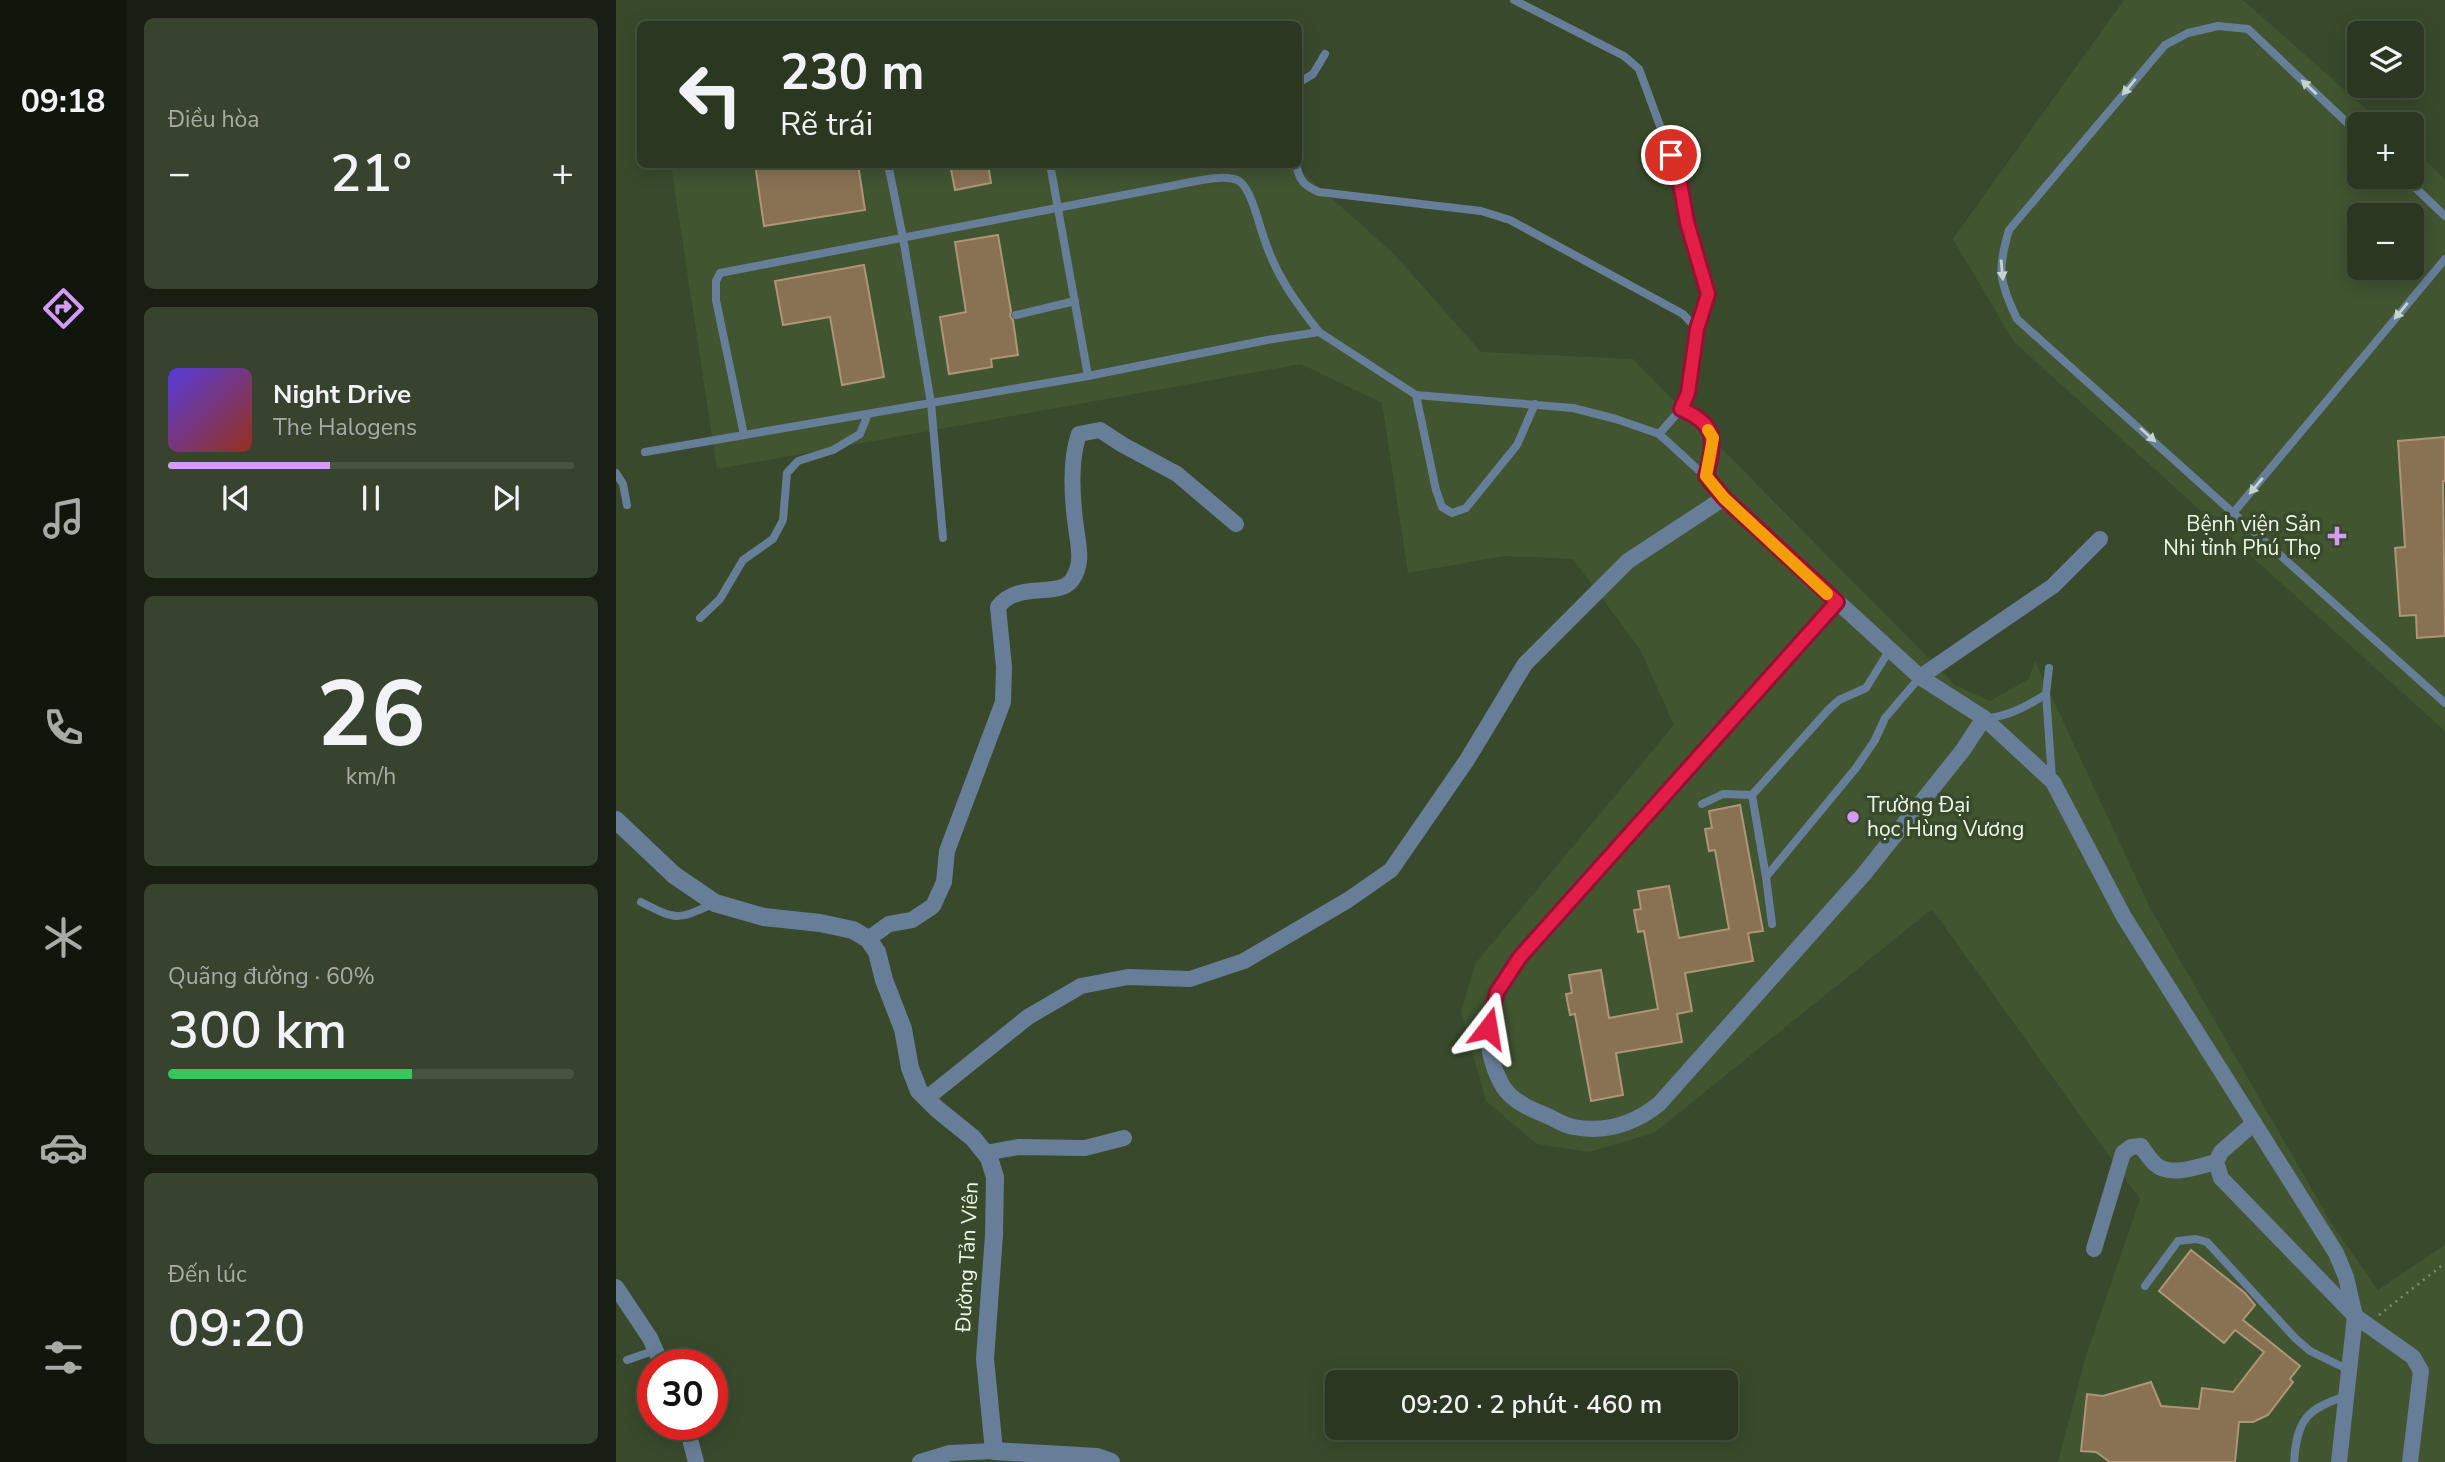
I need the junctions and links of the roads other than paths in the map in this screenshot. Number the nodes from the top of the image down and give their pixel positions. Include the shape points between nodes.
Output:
1 (1514, 0) edge
2 (1325, 54) dead end
3 (1302, 80) edge
4 (2347, 123) edge
5 (889, 168) edge
6 (1051, 168) edge
7 (1297, 168) edge
8 (2417, 189) edge
9 (1059, 208) junction
10 (2445, 216) edge
11 (903, 238) junction
12 (2445, 259) edge
13 (1075, 301) junction
14 (1016, 315) dead end
15 (1697, 329) junction
16 (1319, 332) junction
17 (1088, 376) junction
18 (1416, 395) junction
19 (931, 403) junction
20 (1535, 404) junction
21 (1681, 409) junction
22 (868, 414) junction
23 (1659, 434) junction
24 (744, 435) junction
25 (645, 452) dead end
26 (616, 473) edge
27 (1706, 476) junction
28 (1724, 498) junction
29 (627, 505) dead end
30 (2234, 512) junction
31 (1236, 524) dead end
32 (943, 538) dead end
33 (2100, 539) dead end
34 (1837, 602) junction
35 (700, 618) dead end
36 (1889, 651) junction
37 (2049, 668) dead end
38 (1920, 677) junction
39 (2046, 694) junction
40 (2445, 703) edge
41 (1984, 718) junction
42 (2053, 782) junction
43 (1752, 795) junction
44 (1702, 804) dead end
45 (616, 820) edge
46 (1766, 877) junction
47 (641, 902) dead end
48 (715, 903) junction
49 (1772, 924) dead end
50 (868, 939) junction
51 (927, 1098) junction
52 (2254, 1123) junction
53 (1124, 1138) dead end
54 (985, 1153) junction
55 (2216, 1162) junction
56 (2094, 1249) dead end
57 (2145, 1286) dead end
58 (616, 1287) edge
59 (2360, 1320) junction
60 (655, 1349) edge
61 (637, 1359) edge
62 (627, 1360) dead end
63 (2349, 1370) junction
64 (2346, 1396) junction
65 (690, 1440) edge
66 (994, 1451) junction
67 (1102, 1460) edge
68 (696, 1462) edge
69 (920, 1462) edge
70 (2294, 1462) edge
71 (2339, 1462) edge
72 (2410, 1462) edge

1 - 15 lane via 1624,56 1639,69 1679,177 1708,294
2 - 3 lane
4 -> 30 lane via 2248,29 2218,26 2188,33 2165,45 2009,230 2000,259 2004,290 2017,319
5 - 11 lane
6 - 9 lane
7 - 15 lane via 1299,179 1319,192 1481,211 1510,220 1683,314
8 - 10 lane
9 - 11 lane
9 - 13 lane
9 - 16 lane via 1211,179 1237,179 1251,199 1286,290
11 - 19 lane
11 - 24 lane via 720,273 716,300
12 -> 30 lane
13 - 14 lane
13 - 17 lane
15 - 21 lane via 1688,393
16 - 17 lane
16 - 18 lane
17 - 19 lane
18 - 20 lane
18 - 20 lane via 1436,490 1442,507 1452,513 1466,508 1517,445
19 - 22 lane
19 - 32 lane
20 - 23 lane via 1573,408
21 - 23 lane
21 - 27 lane via 1701,418 1713,438
22 - 24 lane
22 - 35 lane via 860,434 833,450 798,461 787,473 783,520 773,539 743,560 720,599
23 - 27 lane
24 - 25 lane
26 - 29 lane
27 - 28 lane
28 - 34 street
28 - 51 street via 1628,561 1525,664 1391,870 1244,961 1190,979 1128,977 1081,986 1028,1017
30 - 40 lane
31 - 50 street via 1177,474 1100,430 1079,434 1073,478 1081,551 1073,579 1047,590 1021,591 998,607 1003,702 947,851 944,882 933,906
33 - 38 street via 2053,586
34 - 36 street
34 - 41 street via 1520,957 1497,992 1488,1028 1491,1058 1501,1085 1523,1106 1573,1127 1604,1128 1625,1125 1659,1104 1864,874
36 - 38 street
36 - 43 lane via 1866,688 1829,709
37 - 39 lane
38 - 41 street
38 - 46 lane via 1885,718 1856,768
39 - 41 lane via 2000,717
39 - 42 lane
41 - 42 street
42 - 52 street via 2124,918
43 - 44 lane via 1723,794
43 - 46 lane
45 - 48 street via 674,875
46 - 49 lane
47 - 48 lane via 680,918
48 - 50 street via 764,917 853,930
50 - 51 street, Đường Tản Viên via 877,952 904,1030 910,1068 919,1091
51 - 54 street, Đường Tản Viên
52 - 55 street
52 - 59 street via 2336,1253
53 - 54 street via 1085,1148 1018,1147
54 - 66 street, Đường Tản Viên via 995,1177 985,1359
55 - 56 street via 2166,1169 2157,1166 2141,1146 2131,1147 2123,1153
55 - 59 street via 2221,1178
57 - 63 lane via 2178,1241 2207,1242 2295,1338
58 - 60 street
59 - 63 street
59 - 72 street via 2413,1357 2421,1371
61 - 62 lane
63 - 64 street
64 - 70 lane via 2322,1404 2308,1415 2295,1435
64 - 71 street
65 - 68 street
66 - 67 street
66 - 69 street via 950,1453

